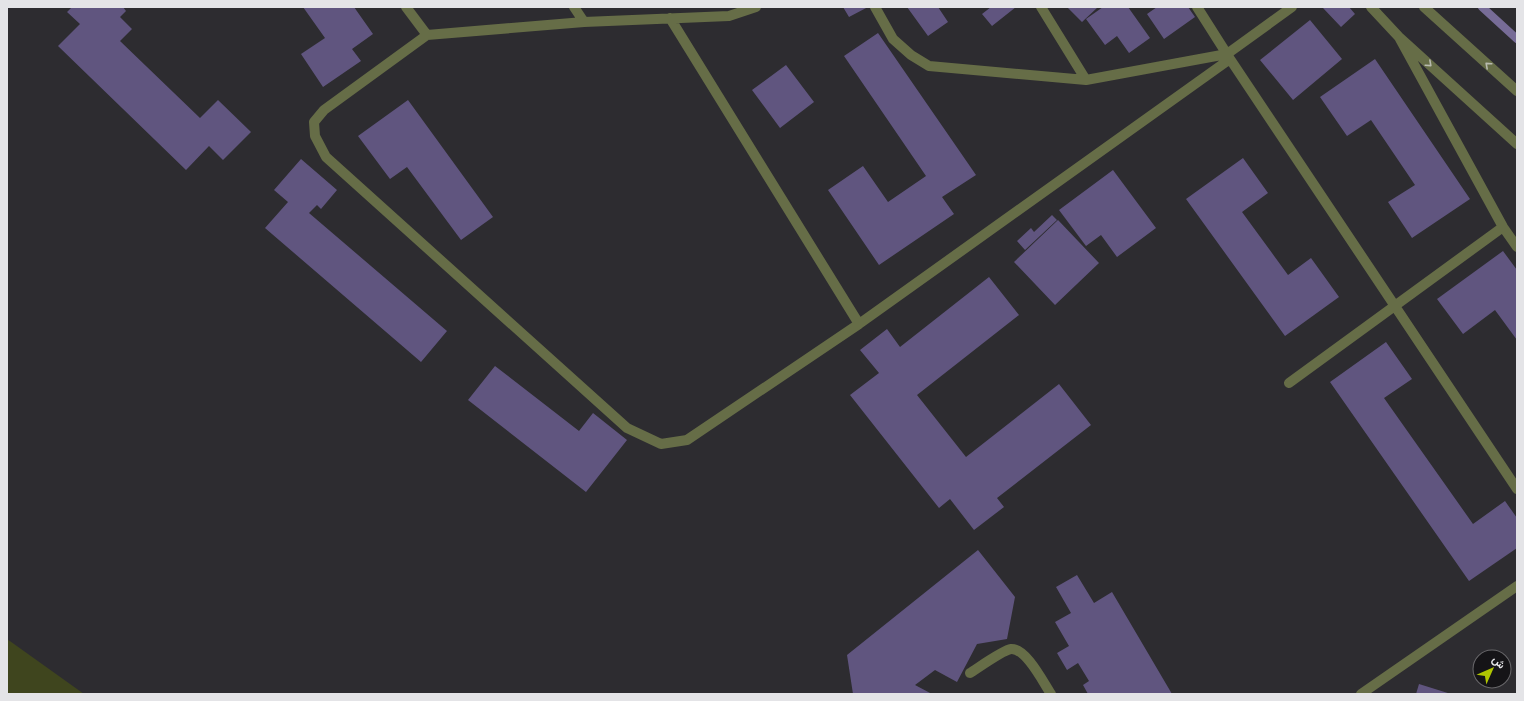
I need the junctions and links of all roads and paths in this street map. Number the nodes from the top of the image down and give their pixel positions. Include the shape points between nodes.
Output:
1 (406, 7) edge
2 (574, 7) edge
3 (723, 7) edge
4 (756, 7) edge
5 (874, 7) edge
6 (1041, 7) edge
7 (1197, 7) edge
8 (1292, 7) edge
9 (1371, 7) edge
10 (1424, 7) edge
11 (729, 16) junction
12 (670, 18) junction
13 (584, 22) junction
14 (426, 35) junction
15 (1399, 37) junction
16 (1229, 56) junction
17 (1086, 80) junction
18 (1517, 91) edge
19 (1517, 144) edge
20 (1503, 227) junction
21 (1517, 247) edge
22 (1394, 305) junction
23 (859, 324) junction
24 (1289, 383) dead end
25 (1517, 489) edge
26 (1517, 586) edge
27 (970, 673) dead end
28 (1051, 694) edge
29 (1361, 694) edge

1 - 14 street
2 - 13 street
3 - 11 street
4 - 11 street
5 - 17 street via 893,39 929,66
6 - 17 street
7 - 16 street
8 - 16 street
9 - 15 street
18 -> 10 street
11 - 12 street
12 - 13 street
12 - 23 street
13 - 14 street
14 - 23 street via 324,110 314,122 315,136 326,156 627,428 661,444 687,440
15 -> 19 street
15 - 20 street
16 - 17 street
16 - 22 street
16 - 23 street
20 - 21 street
20 - 22 street
22 - 24 street
22 - 25 street
26 - 29 street
27 - 28 street via 1009,649 1018,650 1026,656

